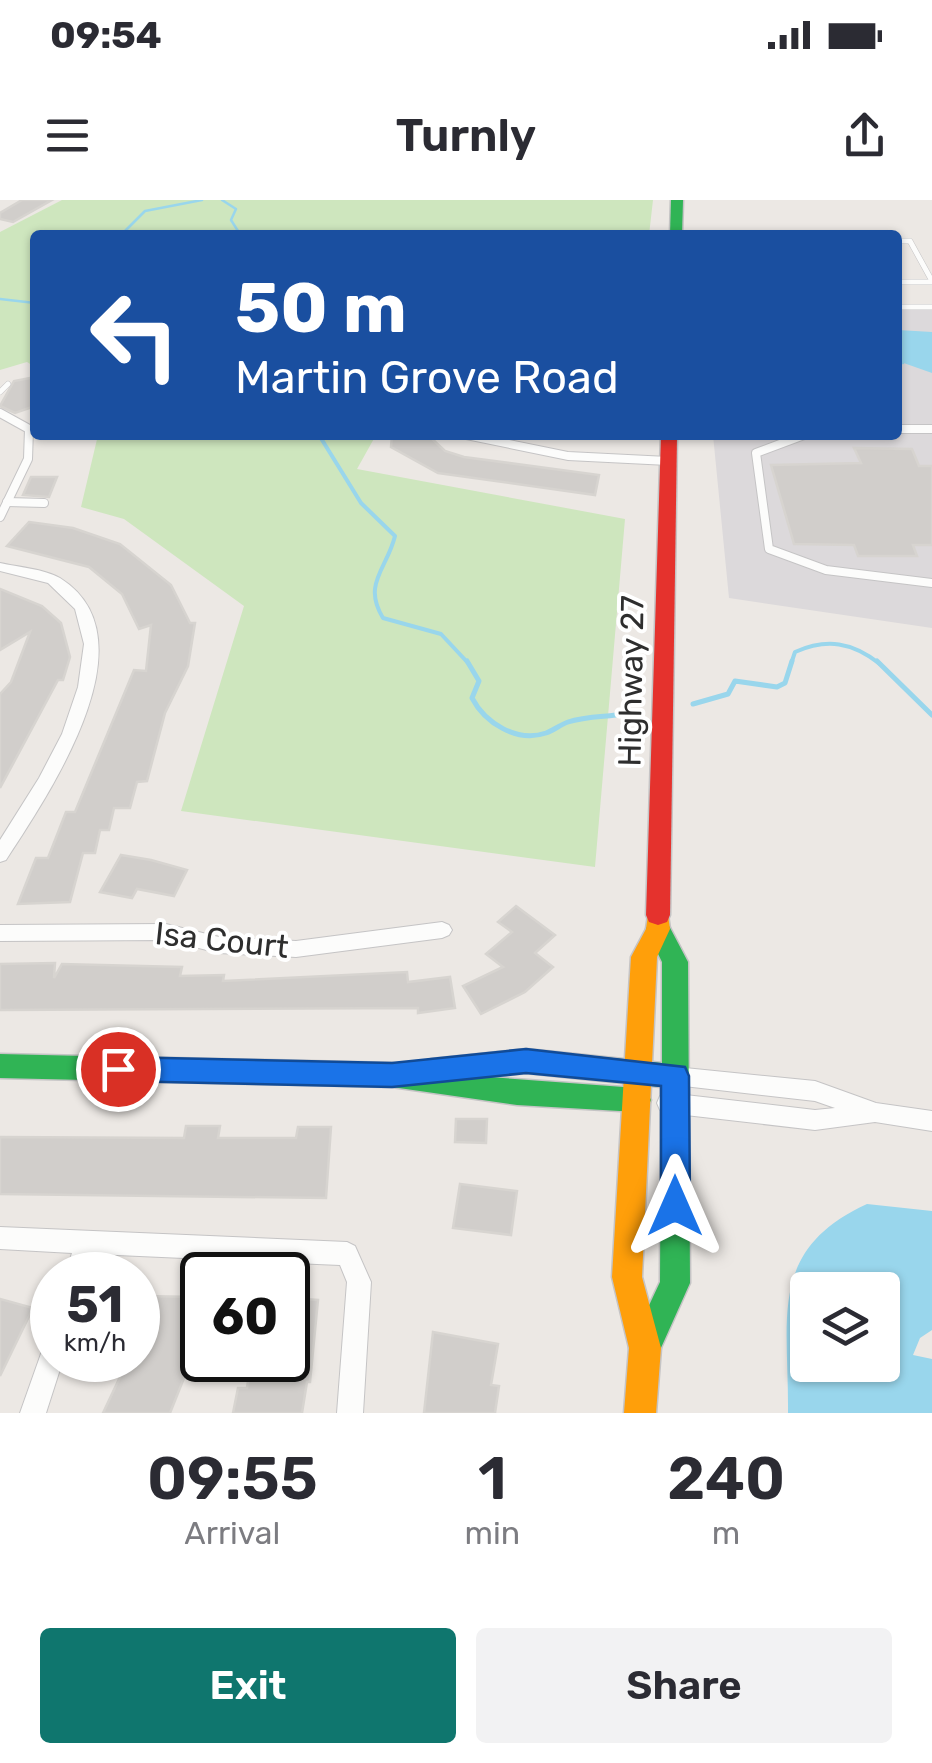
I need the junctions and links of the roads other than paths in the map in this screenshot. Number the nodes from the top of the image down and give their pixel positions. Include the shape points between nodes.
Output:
1 (677, 200) edge
2 (676, 230) edge
3 (902, 241) edge
4 (902, 282) edge
5 (932, 282) edge
6 (902, 307) edge
7 (932, 308) edge
8 (8, 384) dead end
9 (0, 392) edge
10 (0, 412) edge
11 (932, 429) edge
12 (902, 430) edge
13 (490, 440) edge
14 (669, 440) edge
15 (791, 440) edge
16 (668, 461) junction
17 (7, 502) junction
18 (44, 503) dead end
19 (0, 517) edge
20 (0, 567) edge
21 (932, 583) edge
22 (0, 855) edge
23 (658, 929) junction
24 (442, 930) dead end
25 (0, 933) edge
26 (0, 1066) edge
27 (637, 1070) junction
28 (392, 1075) junction
29 (675, 1076) junction
30 (638, 1100) junction
31 (676, 1104) junction
32 (876, 1113) junction
33 (932, 1121) edge
34 (0, 1238) edge
35 (86, 1243) junction
36 (83, 1252) edge
37 (644, 1348) junction
38 (43, 1382) edge
39 (33, 1413) edge
40 (350, 1413) edge
41 (640, 1413) edge

1 - 2 main road
3 - 5 lane via 910,241
4 - 5 lane
6 - 7 lane
8 - 9 lane
10 - 17 lane via 29,429 28,459
11 - 12 lane
13 - 16 street via 568,456
14 - 16 main road, Highway 27
15 - 21 lane via 756,453 769,549 826,570
16 - 23 main road, Highway 27
17 - 18 lane
17 - 19 lane
20 - 22 street via 50,579 76,600 95,635 90,679 72,730
23 - 27 main road, Highway 27 via 644,957
23 - 29 main road, Highway 27 via 676,962
24 - 25 street, Isa Court via 296,949 219,945 166,932
26 - 28 main road
27 - 28 main road via 526,1061
27 - 29 main road
27 - 30 main road, Highway 27
28 - 30 main road
29 - 31 main road, Highway 27
29 - 32 street via 814,1091
30 - 31 street
30 - 37 main road, Highway 27 via 627,1276
31 - 32 street via 815,1120
31 - 37 main road, Highway 27 via 674,1283
32 - 33 street
34 - 35 street
35 - 36 street
35 - 40 street via 347,1254 360,1282
37 - 41 main road, Highway 27
38 - 39 street

